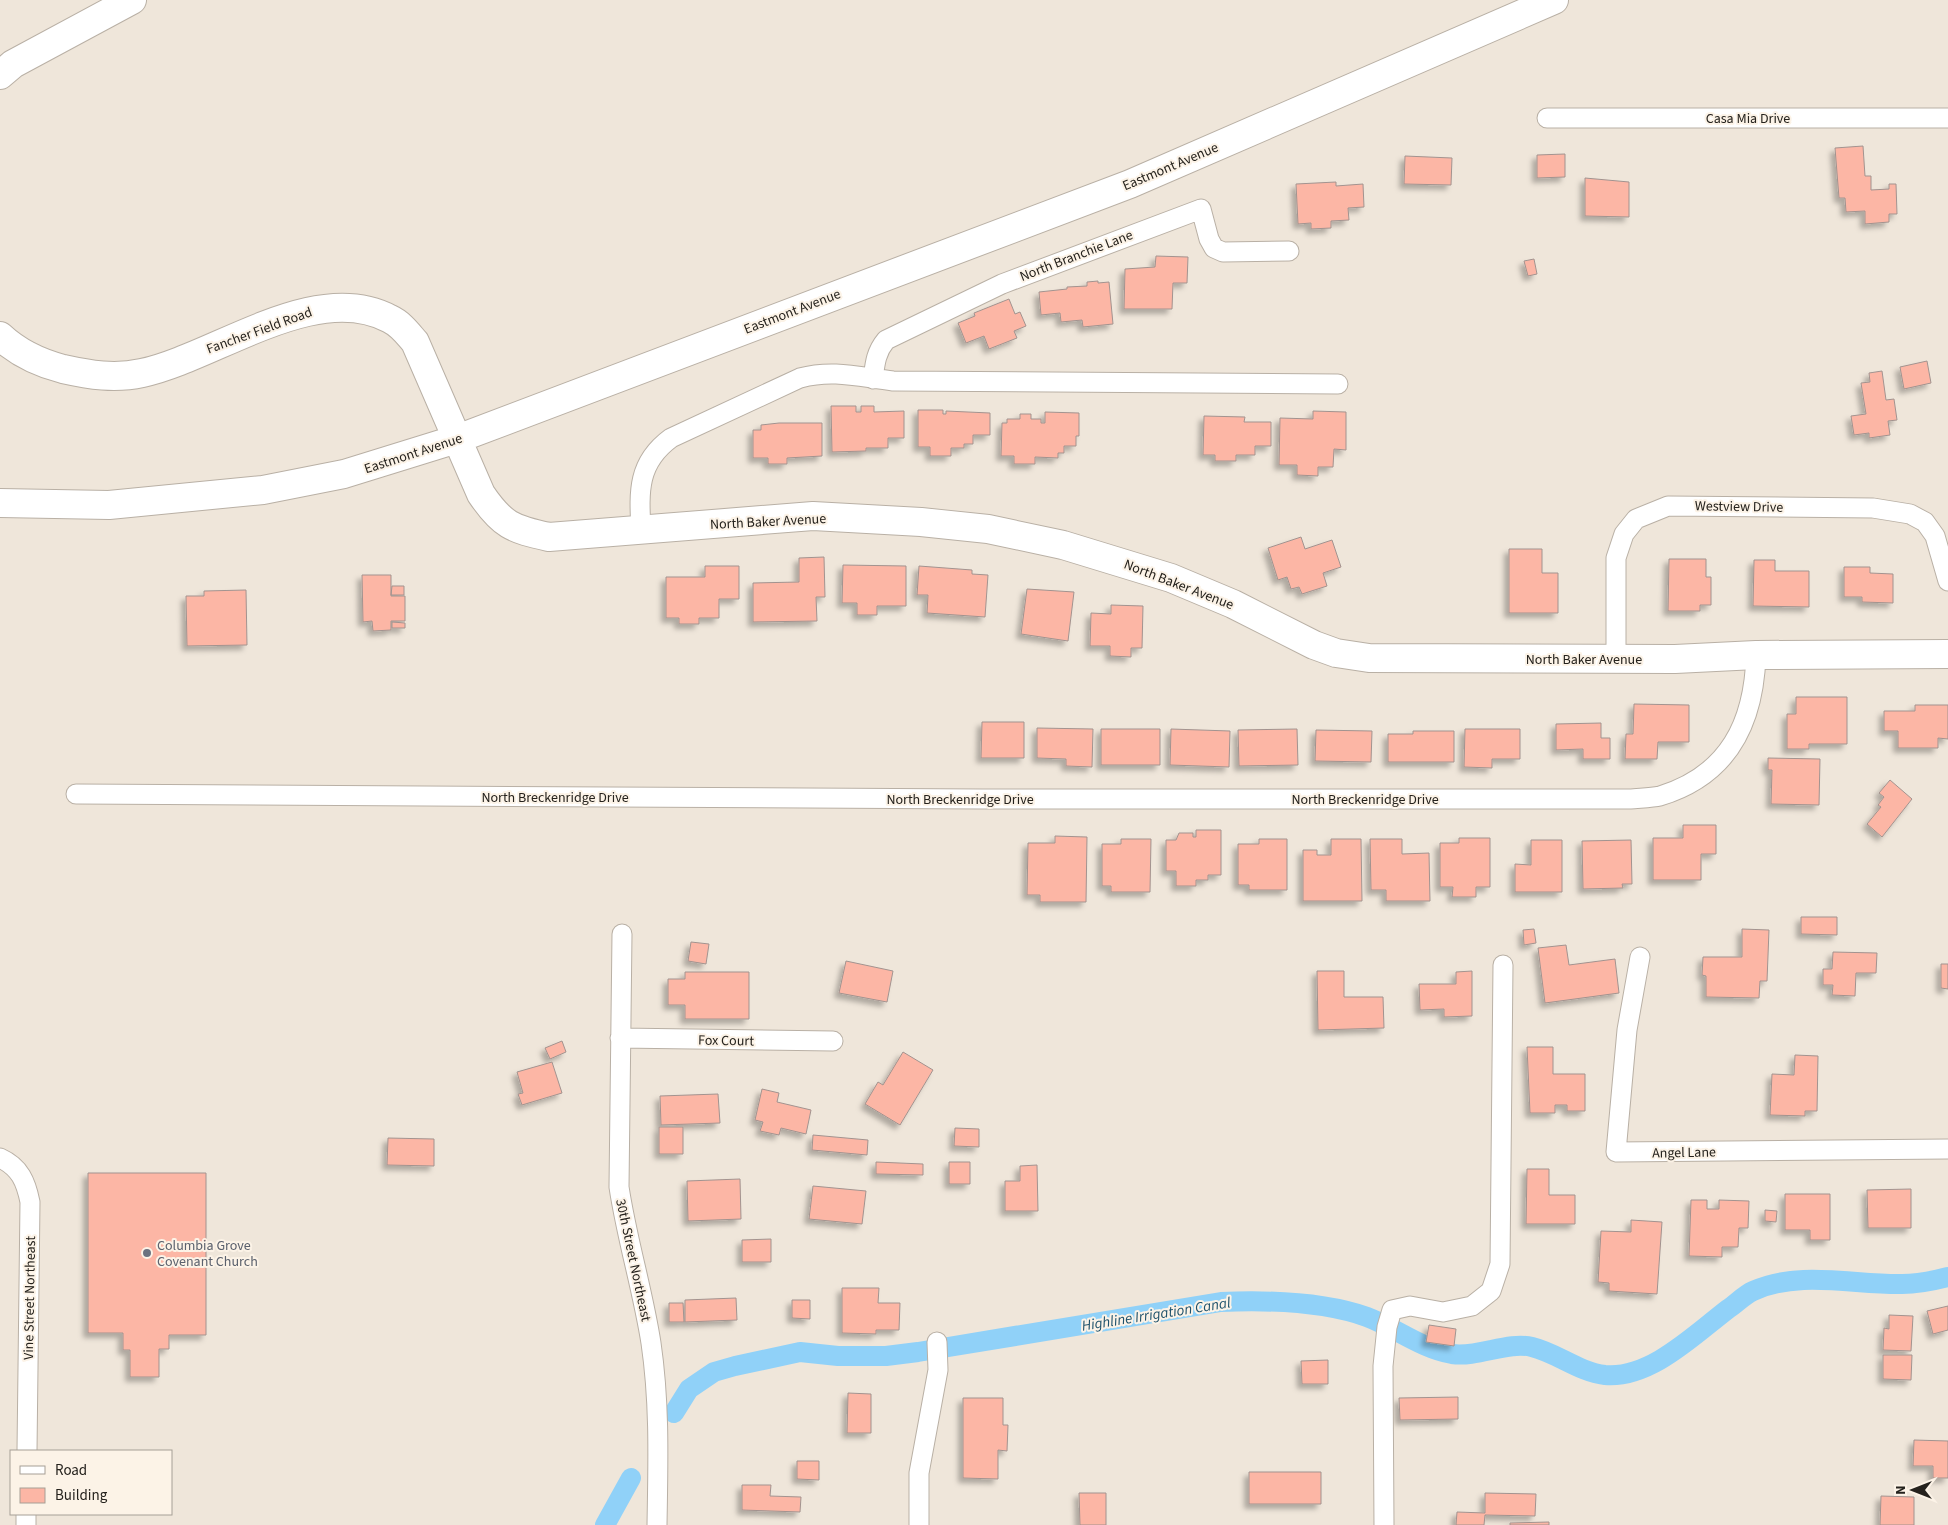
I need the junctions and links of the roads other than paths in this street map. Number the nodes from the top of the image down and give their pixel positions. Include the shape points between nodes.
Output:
1 (132, 0) edge
2 (1554, 0) edge
3 (0, 75) edge
4 (1547, 118) dead end
5 (1948, 118) edge
6 (1290, 251) dead end
7 (0, 336) edge
8 (873, 379) junction
9 (1338, 384) dead end
10 (458, 439) junction
11 (0, 503) edge
12 (642, 530) junction
13 (1948, 581) edge
14 (1948, 654) edge
15 (1756, 656) junction
16 (1616, 659) junction
17 (76, 794) dead end
18 (622, 934) dead end
19 (1640, 957) dead end
20 (1503, 965) dead end
21 (620, 1038) junction
22 (832, 1041) dead end
23 (1948, 1149) edge
24 (0, 1158) edge
25 (937, 1342) dead end
26 (27, 1450) edge
27 (657, 1525) edge
28 (919, 1525) edge
29 (1384, 1525) edge

1 - 3 main road via 13,64
2 - 10 main road, Eastmont Avenue via 1130,184
4 - 5 street, Casa Mia Drive
6 - 8 street, North Branchie Lane via 1223,252 1214,248 1201,209 1002,284 886,340 875,360
7 - 10 main road, Fancher Field Road via 12,347 50,365 88,375 115,377 168,365 299,314 322,308 361,310 391,319 415,342
8 - 9 street
8 - 12 street via 837,373 800,378 671,438 660,446 642,478 639,492
10 - 11 main road, Eastmont Avenue via 344,474 263,490 110,505
10 - 12 main road, North Baker Avenue via 480,494 496,515 518,530 549,538
12 - 16 main road, North Baker Avenue via 813,516 988,529 1063,546 1171,578 1336,653 1370,658
13 - 16 street, Westview Drive via 1935,536 1925,522 1910,514 1873,508 1668,506 1636,519 1624,534 1616,558
14 - 15 main road, North Baker Avenue
15 - 16 main road, North Baker Avenue
15 - 17 street, North Breckenridge Drive via 1751,706 1736,740 1716,767 1660,796 1630,799
18 - 21 street, 30th Street Northeast
19 - 23 street, Angel Lane via 1627,1030 1616,1152
20 - 29 street via 1500,1264 1491,1291 1472,1306 1443,1312 1410,1306 1392,1310 1383,1366
21 - 22 street, Fox Court
21 - 27 street, 30th Street Northeast via 619,1187 625,1227 643,1297 657,1392
24 - 26 street, Vine Street Northeast via 16,1167 26,1183 30,1202
25 - 28 street via 938,1370 919,1473

